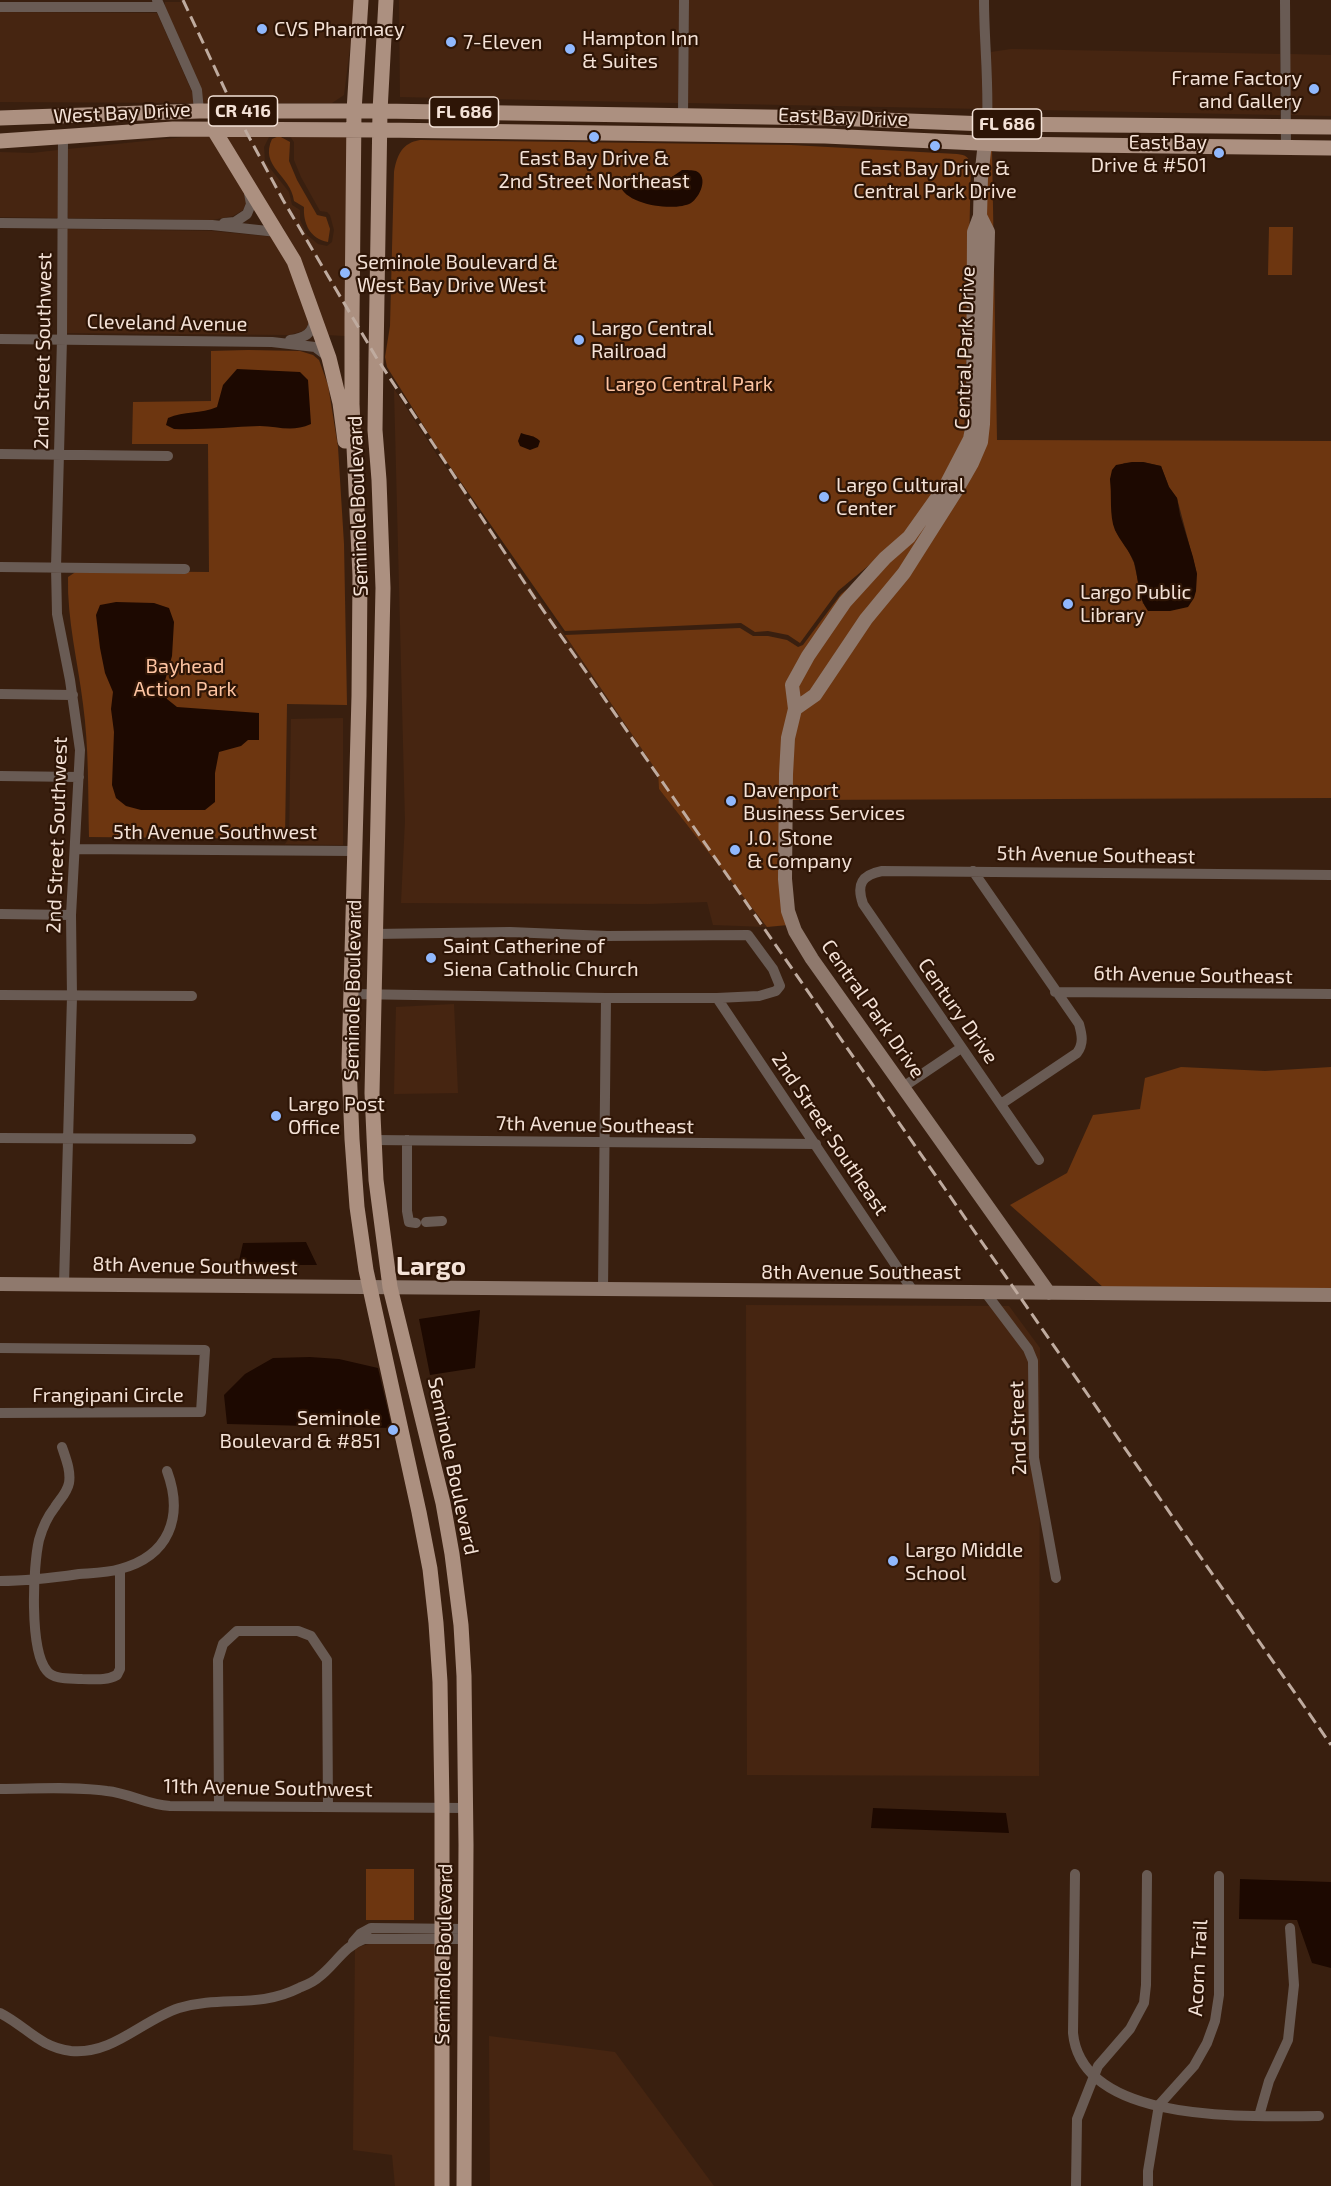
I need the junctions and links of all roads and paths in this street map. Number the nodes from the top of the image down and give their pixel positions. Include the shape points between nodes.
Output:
1 (361, 0) edge
2 (386, 0) edge
3 (684, 0) edge
4 (984, 0) edge
5 (1285, 0) edge
6 (158, 4) edge
7 (0, 7) edge
8 (199, 111) junction
9 (354, 111) junction
10 (380, 111) junction
11 (132, 113) junction
12 (683, 115) junction
13 (0, 118) edge
14 (20, 118) junction
15 (987, 124) junction
16 (1285, 126) junction
17 (1331, 127) edge
18 (214, 130) junction
19 (354, 130) junction
20 (381, 130) junction
21 (123, 132) junction
22 (63, 137) junction
23 (0, 141) edge
24 (984, 142) junction
25 (1286, 148) junction
26 (1331, 148) edge
27 (248, 184) junction
28 (980, 216) junction
29 (0, 223) edge
30 (63, 223) junction
31 (212, 225) junction
32 (278, 232) junction
33 (314, 318) junction
34 (0, 339) edge
35 (62, 339) junction
36 (281, 342) junction
37 (329, 358) junction
38 (0, 454) edge
39 (59, 455) junction
40 (168, 456) dead end
41 (355, 470) junction
42 (380, 509) junction
43 (357, 511) junction
44 (0, 567) edge
45 (56, 567) junction
46 (185, 569) dead end
47 (359, 674) junction
48 (381, 675) junction
49 (0, 694) edge
50 (73, 695) junction
51 (795, 709) junction
52 (0, 776) edge
53 (79, 777) junction
54 (76, 849) junction
55 (354, 850) junction
56 (377, 853) junction
57 (973, 872) junction
58 (1331, 875) edge
59 (862, 880) joint
60 (0, 914) edge
61 (71, 915) junction
62 (374, 934) junction
63 (1055, 992) junction
64 (351, 994) junction
65 (1331, 994) edge
66 (0, 995) edge
67 (373, 995) junction
68 (192, 996) dead end
69 (72, 997) junction
70 (606, 998) junction
71 (717, 998) junction
72 (961, 1048) junction
73 (903, 1087) junction
74 (1001, 1104) junction
75 (0, 1138) edge
76 (67, 1139) junction
77 (191, 1139) dead end
78 (373, 1140) junction
79 (407, 1140) junction
80 (605, 1144) junction
81 (816, 1144) junction
82 (1039, 1160) dead end
83 (442, 1221) dead end
84 (0, 1284) edge
85 (64, 1284) junction
86 (369, 1287) junction
87 (390, 1287) junction
88 (603, 1290) junction
89 (913, 1291) junction
90 (985, 1292) junction
91 (1049, 1293) junction
92 (1331, 1295) edge
93 (0, 1348) edge
94 (0, 1413) edge
95 (62, 1447) dead end
96 (167, 1472) dead end
97 (120, 1570) junction
98 (1056, 1578) dead end
99 (0, 1581) edge
100 (33, 1581) junction
101 (0, 1789) edge
102 (219, 1806) junction
103 (328, 1807) junction
104 (442, 1807) junction
105 (466, 1808) junction
106 (1075, 1874) dead end
107 (1147, 1875) dead end
108 (1219, 1876) dead end
109 (1290, 1928) dead end
110 (442, 1934) junction
111 (466, 1934) junction
112 (0, 2013) edge
113 (1093, 2076) junction
114 (1159, 2105) junction
115 (1259, 2116) junction
116 (1319, 2116) dead end
117 (442, 2186) edge
118 (464, 2186) edge
119 (1076, 2186) edge
120 (1148, 2186) edge

1 - 9 main road, Seminole Boulevard
2 - 10 main road, Seminole Boulevard
3 - 12 street
4 - 15 street
5 - 16 street
6 - 7 street
6 - 8 street via 197,90
8 - 9 main road, West Bay Drive / CR 416
8 - 11 main road, West Bay Drive / CR 416
8 - 21 main road via 186,122 140,124
9 - 10 main road, East Bay Drive / FL 686
9 - 19 main road, Seminole Boulevard
10 - 12 main road, East Bay Drive / FL 686
10 - 20 main road, Seminole Boulevard
11 - 14 main road, West Bay Drive / CR 416
11 - 22 main road via 116,121 77,124
12 - 15 main road, East Bay Drive / FL 686
13 - 14 main road, West Bay Drive / CR 416
14 - 22 main road
15 - 16 main road, East Bay Drive / FL 686
15 - 24 street, Central Park Drive
16 - 17 main road, East Bay Drive / FL 686
16 - 25 street
18 - 19 main road, West Bay Drive / CR 416
18 - 21 main road, West Bay Drive / CR 416
18 - 27 main road
19 - 20 main road, East Bay Drive / FL 686
19 - 41 main road, Seminole Boulevard
20 - 24 main road, East Bay Drive / FL 686
20 - 42 main road, Seminole Boulevard via 375,430
21 - 22 main road, West Bay Drive / CR 416
22 - 23 main road, West Bay Drive / CR 416
22 - 30 street, 2nd Street Southwest
24 - 25 main road, East Bay Drive / FL 686
24 - 28 street, Central Park Drive
25 - 26 main road, East Bay Drive / FL 686
27 - 31 street via 251,204 247,214 235,222
27 - 32 main road
28 - 51 street, Central Park Drive via 974,232 970,439 946,485 909,537 845,603 808,656 792,685
28 - 51 street, Central Park Drive via 988,232 981,442 956,491 904,573 866,619 815,695
29 - 30 street
30 - 31 street
30 - 35 street, 2nd Street Southwest
31 - 32 street
32 - 33 main road via 294,261
33 - 36 street via 310,333
33 - 37 main road
34 - 35 street, Cleveland Avenue
35 - 36 street, Cleveland Avenue
35 - 39 street, 2nd Street Southwest
36 - 37 street, Cleveland Avenue via 315,347
37 - 41 main road via 347,456
38 - 39 street
39 - 40 street
39 - 45 street, 2nd Street Southwest
41 - 43 main road, Seminole Boulevard
42 - 43 main road
42 - 48 main road, Seminole Boulevard
43 - 47 main road, Seminole Boulevard
44 - 45 street
45 - 46 street
45 - 50 street, 2nd Street Southwest via 57,614
47 - 48 main road
47 - 55 main road, Seminole Boulevard
48 - 56 main road, Seminole Boulevard
49 - 50 street
50 - 53 street, 2nd Street Southwest
51 - 73 street, Central Park Drive via 786,774 788,911 812,959
52 - 53 street
53 - 54 street, 2nd Street Southwest
54 - 55 street, 5th Avenue Southwest
54 - 61 street, 2nd Street Southwest
55 - 56 main road
55 - 64 main road, Seminole Boulevard
56 - 62 main road, Seminole Boulevard
57 - 58 street, 5th Avenue Southeast
57 - 59 street, 5th Avenue Southeast via 882,871
57 - 63 street
59 - 72 street, Century Drive via 859,892 863,903
60 - 61 street
61 - 69 street, 2nd Street Southwest
62 - 67 main road, Seminole Boulevard
62 - 71 street via 748,935 773,969 780,986 759,996
63 - 65 street, 6th Avenue Southeast
63 - 74 street via 1078,1024 1083,1036 1081,1047
64 - 67 street
64 - 86 main road, Seminole Boulevard via 352,1139
66 - 69 street
67 - 70 street
67 - 78 main road, Seminole Boulevard
68 - 69 street
69 - 76 street, 2nd Street Southwest
70 - 71 street
70 - 80 street
71 - 81 street, 2nd Street Southeast
72 - 73 street
72 - 74 street, Century Drive
73 - 91 street, Central Park Drive
74 - 82 street, Century Drive
75 - 76 street
76 - 77 street
76 - 85 street, 2nd Street Southwest
78 - 79 street, 7th Avenue Southeast
78 - 87 main road, Seminole Boulevard
79 - 80 street, 7th Avenue Southeast
79 - 83 street via 409,1222
80 - 81 street, 7th Avenue Southeast
80 - 88 street
81 - 89 street, 2nd Street Southeast
84 - 85 street, 8th Avenue Southwest
85 - 86 street, 8th Avenue Southwest
86 - 87 street, 8th Avenue Southwest
86 - 104 main road, Seminole Boulevard via 430,1569 440,1682
87 - 88 street, 8th Avenue Southeast
87 - 105 main road, Seminole Boulevard via 452,1554 464,1676
88 - 89 street, 8th Avenue Southeast
89 - 90 street, 8th Avenue Southeast
90 - 91 street, 8th Avenue Southeast
90 - 98 street, 2nd Street via 1033,1360 1034,1458
91 - 92 street, 8th Avenue Southeast
93 - 94 street, Frangipani Circle via 206,1350 201,1412
95 - 100 street via 69,1481 39,1540
96 - 97 street via 172,1486 168,1537 144,1559
97 - 100 street
97 - 100 street via 120,1668 117,1675 103,1680 57,1678 48,1673 41,1662 36,1635
99 - 100 street
101 - 102 street, 11th Avenue Southwest via 105,1790 151,1804
102 - 103 street, 11th Avenue Southwest
102 - 103 street via 218,1660 223,1644 237,1631 298,1631 311,1636 327,1660
103 - 104 street, 11th Avenue Southwest
104 - 105 street, 11th Avenue Southwest
104 - 110 main road, Seminole Boulevard
105 - 111 main road, Seminole Boulevard
106 - 113 street via 1073,2033 1079,2055
107 - 113 street via 1144,2003 1130,2029
108 - 114 street, Acorn Trail via 1219,1987 1215,2021 1197,2061
109 - 115 street via 1294,1985 1290,2023
110 - 111 street
110 - 112 street via 371,1928 360,1934 319,1978 281,1996 179,2008 152,2019 113,2044 92,2050 51,2046
110 - 117 main road, Seminole Boulevard
111 - 118 main road, Seminole Boulevard
113 - 114 street via 1125,2096
113 - 119 street via 1077,2119
114 - 115 street
114 - 120 street
115 - 116 street

